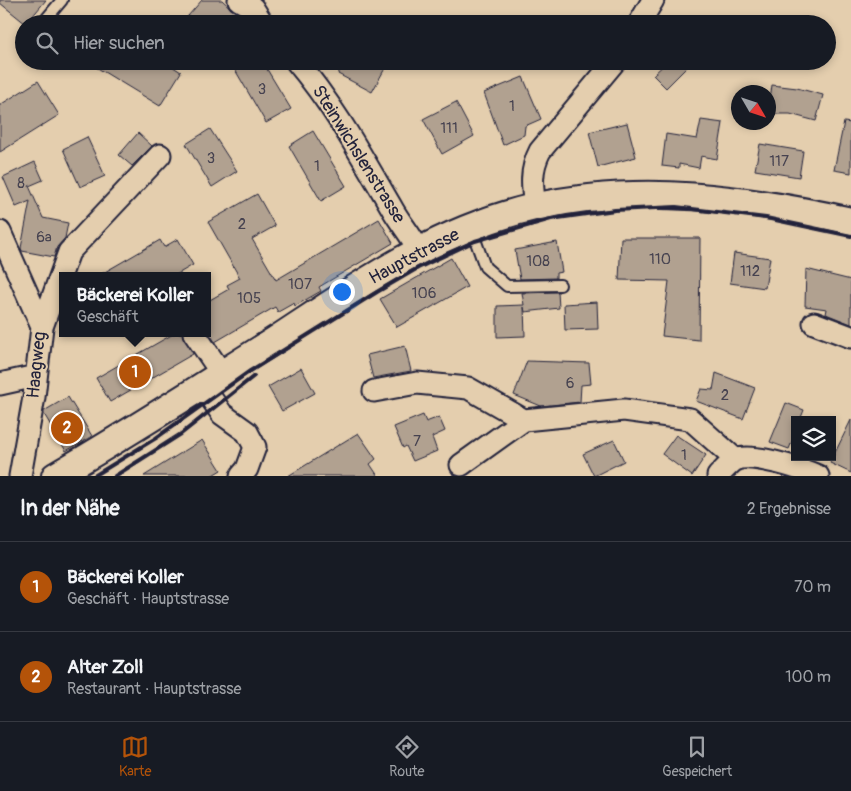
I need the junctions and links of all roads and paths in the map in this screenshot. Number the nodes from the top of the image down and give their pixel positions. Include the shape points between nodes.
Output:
1 (62, 0) edge
2 (653, 0) edge
3 (50, 15) edge
4 (644, 15) edge
5 (304, 70) edge
6 (608, 70) edge
7 (160, 155) dead end
8 (535, 207) junction
9 (851, 221) edge
10 (470, 227) junction
11 (0, 232) edge
12 (418, 249) junction
13 (63, 272) edge
14 (560, 285) dead end
15 (59, 287) edge
16 (51, 315) edge
17 (814, 324) dead end
18 (196, 337) edge
19 (851, 337) edge
20 (36, 376) junction
21 (212, 380) junction
22 (0, 384) edge
23 (374, 391) dead end
24 (524, 420) junction
25 (736, 460) junction
26 (462, 465) dead end
27 (20, 476) edge
28 (55, 476) edge
29 (241, 476) edge
30 (718, 476) edge
31 (818, 476) edge

1 - 3 lane
2 - 4 street
5 - 12 street, Steinwichslenstrasse via 351,138
6 - 8 street via 540,151 531,180
7 - 13 street via 69,252
8 - 9 street, Hauptstrasse via 627,194 676,195 767,204
8 - 10 street, Hauptstrasse
10 - 12 street, Hauptstrasse
10 - 14 lane via 485,267 507,286
11 - 16 street, Haagweg
12 - 21 street, Hauptstrasse
15 - 16 street
16 - 20 street, Haagweg
17 - 19 street
18 - 21 street
20 - 22 street
20 - 27 street, Haagweg
21 - 28 street, Hauptstrasse
21 - 29 street via 222,414 247,432 255,447
23 - 24 street via 417,383 468,388
24 - 25 street via 624,410 690,419
24 - 26 street
25 - 30 street
25 - 31 street via 774,462 799,467

